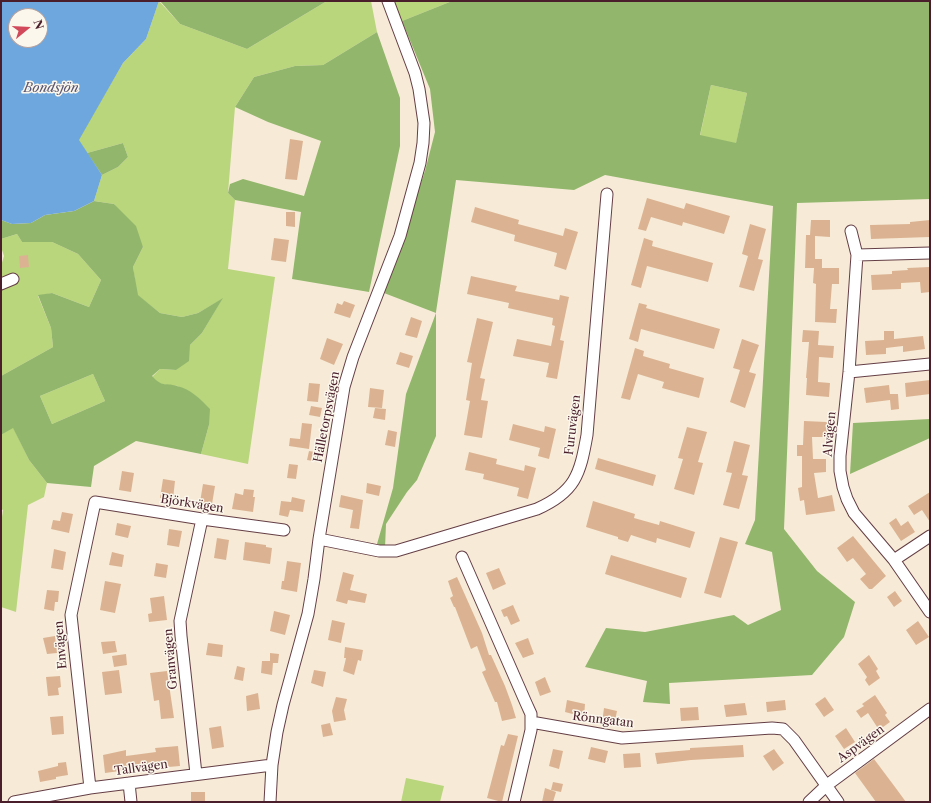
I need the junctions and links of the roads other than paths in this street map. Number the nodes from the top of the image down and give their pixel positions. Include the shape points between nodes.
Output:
1 (388, 1) edge
2 (607, 194) dead end
3 (851, 231) dead end
4 (930, 253) edge
5 (857, 255) junction
6 (13, 279) dead end
7 (1, 284) edge
8 (930, 364) edge
9 (849, 372) junction
10 (95, 502) joint
11 (202, 519) junction
12 (284, 530) dead end
13 (930, 536) edge
14 (319, 539) junction
15 (462, 557) dead end
16 (894, 560) junction
17 (930, 612) edge
18 (930, 709) edge
19 (531, 722) junction
20 (272, 765) junction
21 (196, 774) junction
22 (129, 783) junction
23 (827, 785) junction
24 (90, 788) junction
25 (14, 802) edge
26 (131, 802) edge
27 (270, 802) edge
28 (514, 802) edge
29 (809, 802) edge
30 (838, 802) edge

1 - 14 street, Hälletorpsvägen via 420,89 424,124 423,143 400,236 344,387
2 - 14 street, Furuvägen via 587,435 583,457 570,486 561,496 537,509 396,551 380,551
3 - 5 street, Alvägen
4 - 5 street
5 - 9 street, Alvägen
6 - 7 street
8 - 9 street
9 - 16 street, Alvägen via 840,456 843,487 854,513
10 - 11 street, Björkvägen
10 - 24 street, Envägen via 71,615
11 - 12 street, Björkvägen
11 - 21 street, Granvägen via 180,621
13 - 16 street
14 - 20 street, Hälletorpsvägen via 308,614 283,705
15 - 19 street via 531,714
16 - 17 street, Alvägen
18 - 23 street, Aspvägen
19 - 23 street, Rönngatan via 622,738 783,729
19 - 28 street
20 - 21 street, Tallvägen
20 - 27 street, Hälletorpsvägen
21 - 22 street, Tallvägen
22 - 24 street, Tallvägen
22 - 26 street
23 - 29 street, Aspvägen
23 - 30 street, Rönngatan
24 - 25 street, Tallvägen

